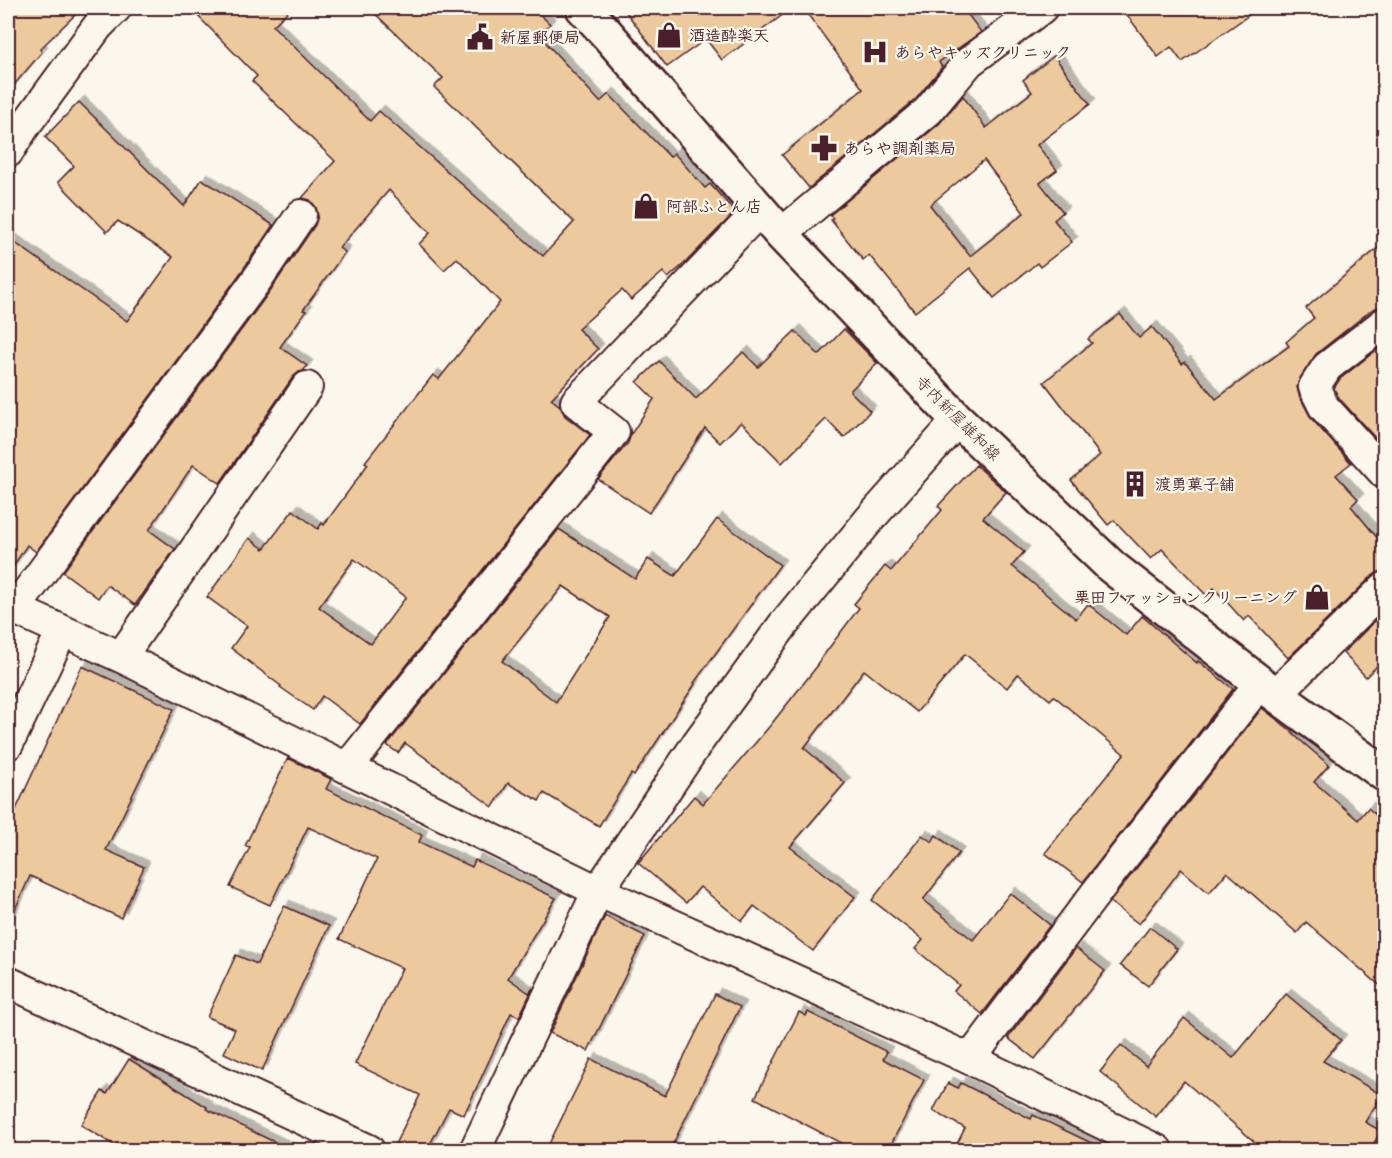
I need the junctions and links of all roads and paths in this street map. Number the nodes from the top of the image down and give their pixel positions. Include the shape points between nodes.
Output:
1 (116, 8) edge
2 (583, 8) edge
3 (1042, 8) edge
4 (8, 152) edge
5 (760, 210) junction
6 (301, 215) dead end
7 (781, 234) junction
8 (1384, 323) edge
9 (307, 387) dead end
10 (958, 420) junction
11 (1384, 473) edge
12 (1384, 588) edge
13 (11, 608) edge
14 (62, 631) junction
15 (121, 657) junction
16 (1268, 689) junction
17 (8, 744) edge
18 (346, 768) junction
19 (1384, 774) edge
20 (598, 891) junction
21 (8, 982) edge
22 (970, 1059) junction
23 (1151, 1149) edge
24 (369, 1150) edge
25 (475, 1150) edge

1 - 4 street via 98,26
2 - 5 main road, 寺内新屋雄和線
3 - 7 street via 969,62 928,111
5 - 7 main road, 寺内新屋雄和線
5 - 18 street via 576,402 614,432
6 - 13 street
7 - 10 main road, 寺内新屋雄和線
8 - 11 street via 1327,367 1314,387 1324,407
9 - 15 street
10 - 16 main road, 寺内新屋雄和線 via 1112,567
10 - 20 street via 783,625
12 - 16 street
13 - 14 street
14 - 15 street
14 - 17 street
15 - 18 street
16 - 19 main road, 寺内新屋雄和線
16 - 22 street via 1111,873
18 - 20 street
20 - 22 street
20 - 25 street
21 - 24 street
22 - 23 street

